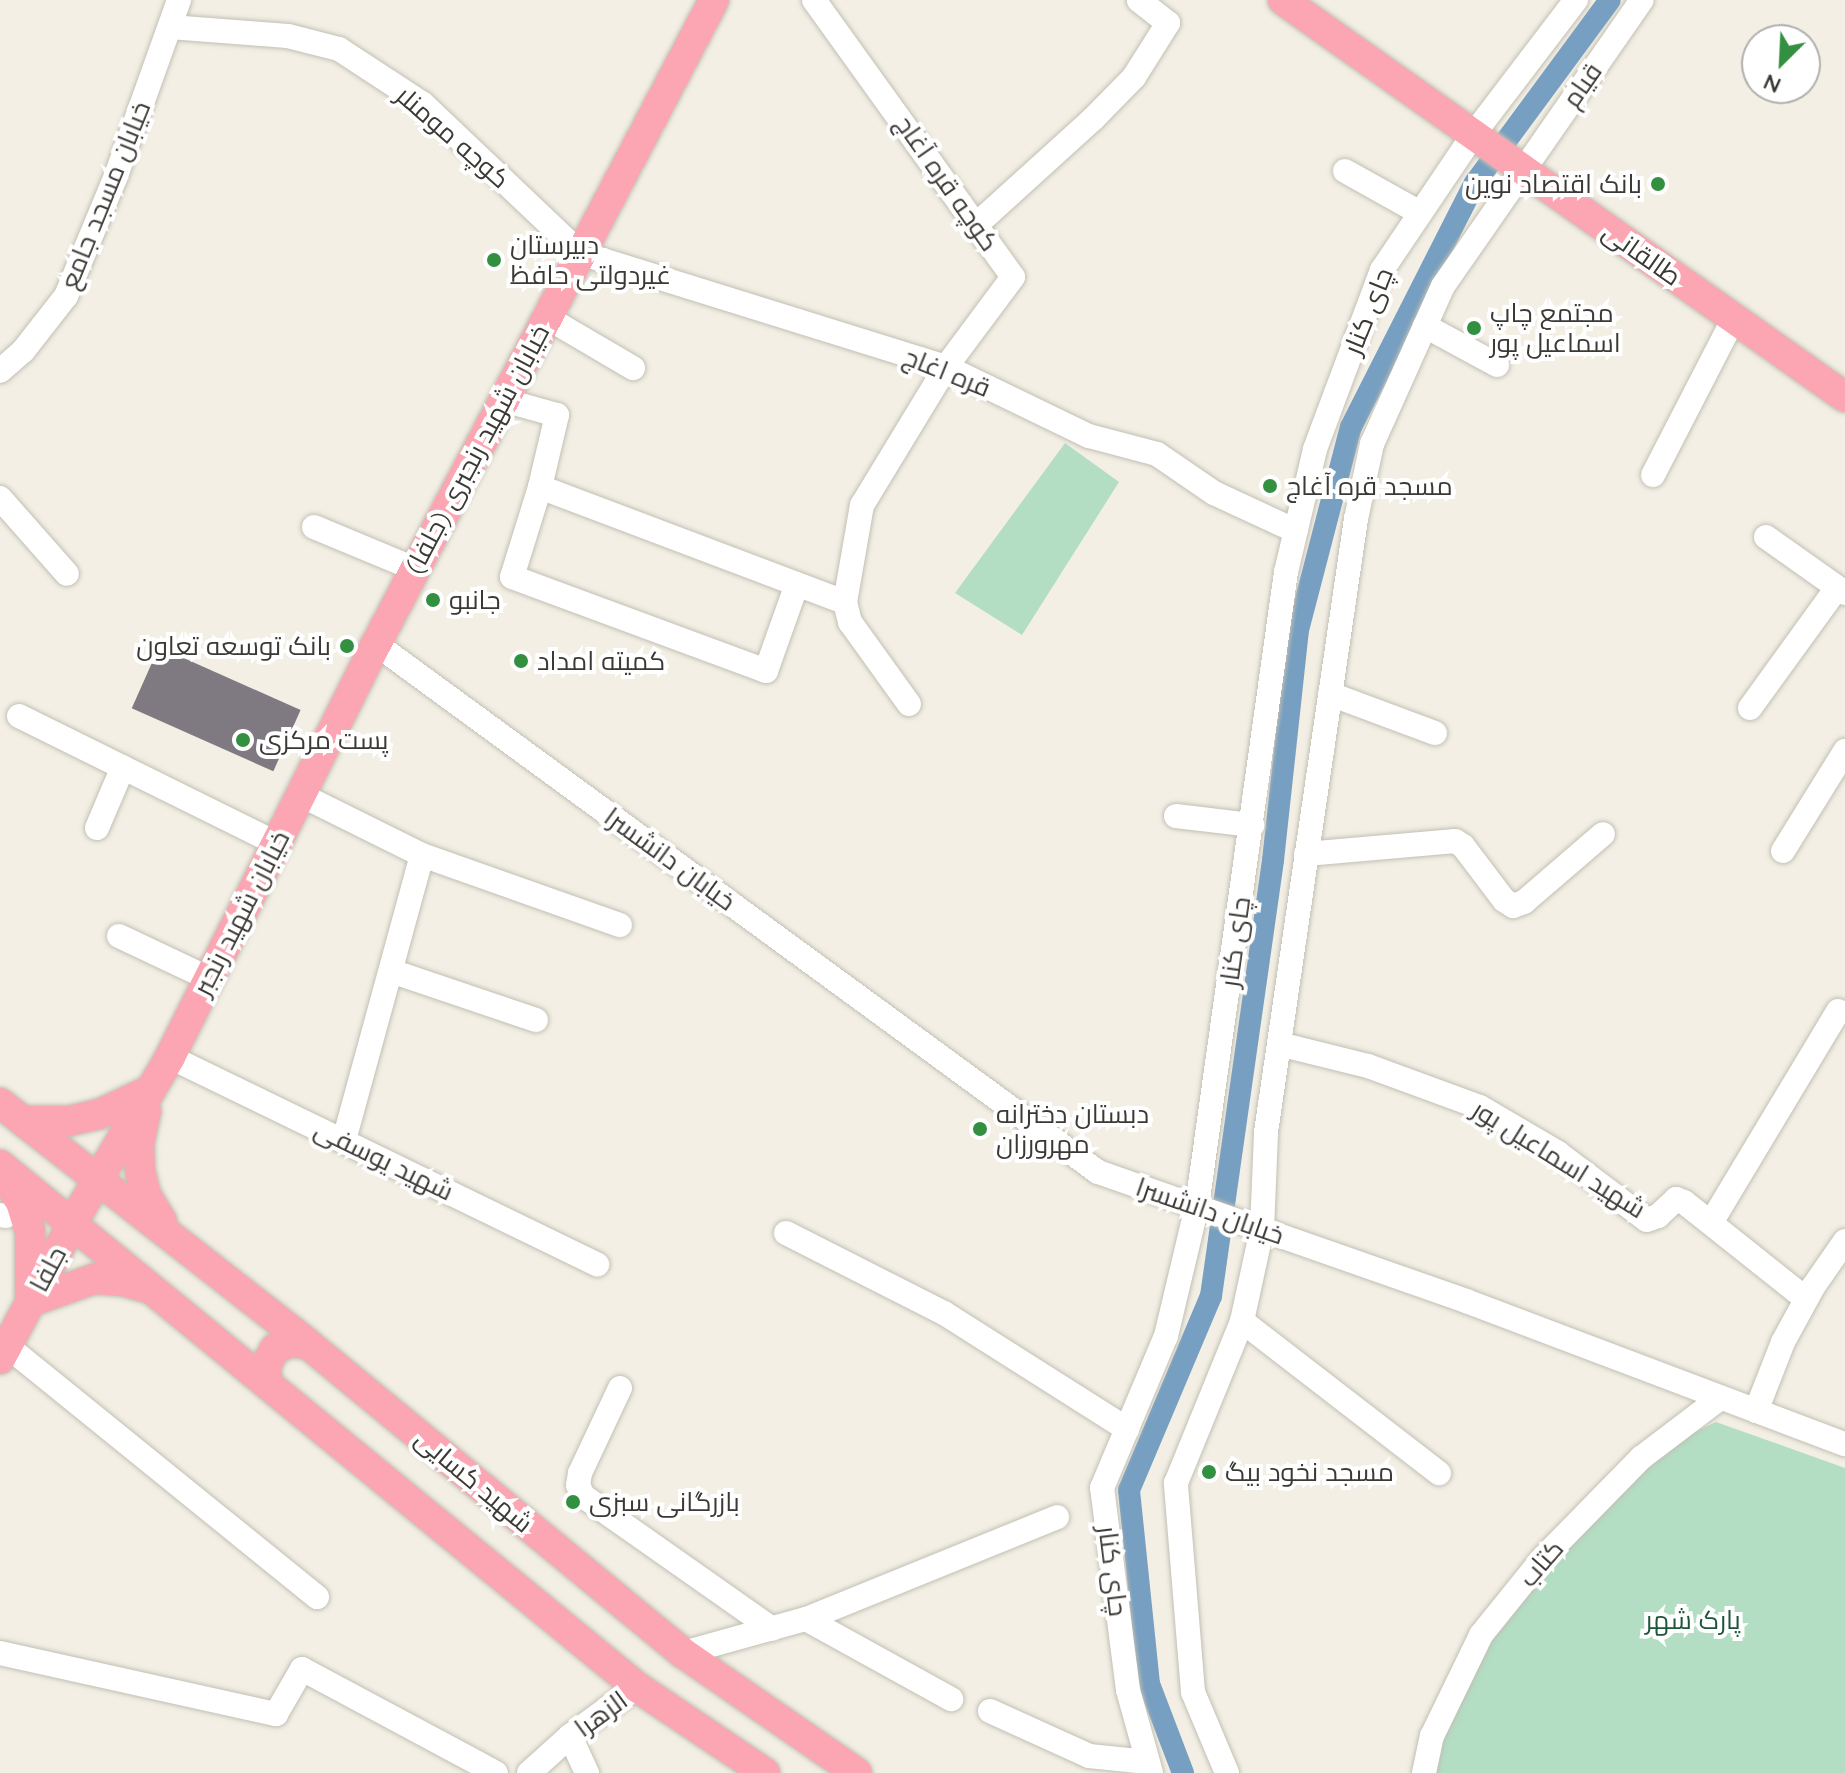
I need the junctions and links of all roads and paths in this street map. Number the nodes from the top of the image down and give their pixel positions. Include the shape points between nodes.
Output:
1 (179, 0) edge
2 (714, 0) edge
3 (814, 0) edge
4 (1139, 0) edge
5 (1283, 0) edge
6 (1576, 0) edge
7 (1642, 0) edge
8 (170, 27) junction
9 (1473, 135) junction
10 (1345, 171) dead end
11 (1526, 172) junction
12 (1420, 213) junction
13 (976, 225) junction
14 (580, 253) junction
15 (546, 317) junction
16 (1734, 318) junction
17 (1425, 326) junction
18 (1497, 365) dead end
19 (946, 367) junction
20 (633, 368) dead end
21 (0, 371) edge
22 (1845, 397) edge
23 (503, 400) junction
24 (1653, 475) dead end
25 (540, 487) junction
26 (0, 498) edge
27 (314, 527) dead end
28 (1296, 531) junction
29 (1766, 537) dead end
30 (415, 569) junction
31 (67, 574) dead end
32 (797, 584) junction
33 (1841, 590) edge
34 (845, 602) junction
35 (376, 644) junction
36 (1330, 694) junction
37 (909, 704) dead end
38 (1750, 708) dead end
39 (19, 716) dead end
40 (1435, 733) dead end
41 (1845, 751) edge
42 (123, 767) junction
43 (301, 795) junction
44 (1176, 816) dead end
45 (1252, 825) junction
46 (97, 828) dead end
47 (1603, 834) dead end
48 (276, 843) junction
49 (1783, 851) dead end
50 (1306, 854) junction
51 (422, 855) junction
52 (620, 925) dead end
53 (119, 936) dead end
54 (391, 971) junction
55 (208, 978) junction
56 (1838, 1011) dead end
57 (536, 1020) dead end
58 (1279, 1044) junction
59 (170, 1057) junction
60 (151, 1090) junction
61 (12, 1112) edge
62 (344, 1141) junction
63 (0, 1167) edge
64 (99, 1179) junction
65 (1197, 1206) junction
66 (1712, 1221) junction
67 (73, 1222) junction
68 (1262, 1229) junction
69 (168, 1232) junction
70 (786, 1233) dead end
71 (1845, 1241) edge
72 (597, 1264) dead end
73 (154, 1289) junction
74 (1806, 1299) junction
75 (30, 1302) junction
76 (1242, 1321) junction
77 (308, 1344) junction
78 (3, 1352) edge
79 (267, 1382) junction
80 (620, 1388) dead end
81 (1720, 1398) junction
82 (1756, 1411) junction
83 (1127, 1429) junction
84 (1845, 1444) edge
85 (1439, 1473) dead end
86 (1057, 1517) dead end
87 (317, 1597) dead end
88 (806, 1619) junction
89 (772, 1629) junction
90 (0, 1653) edge
91 (683, 1653) junction
92 (637, 1687) junction
93 (951, 1699) dead end
94 (990, 1711) dead end
95 (570, 1736) junction
96 (1150, 1768) edge
97 (496, 1773) edge
98 (529, 1773) edge
99 (587, 1773) edge
100 (765, 1773) edge
101 (857, 1773) edge
102 (1227, 1773) edge
103 (1424, 1773) edge

1 - 8 street, خیابان مسجد جامع
2 - 14 main road, خیابان شهید رنجبری (جلفا)
3 - 13 street, کوچه قره آغاج
4 - 13 street via 1168,23 1134,77
5 - 9 main road, طالقانی
6 - 9 street
7 - 11 street, قیام
8 - 14 street, کوچه مومنلر via 288,36 339,49 423,104
8 - 21 street, خیابان مسجد جامع via 66,296 23,351
9 - 11 main road, طالقانی
9 - 12 street, چای کنار
10 - 12 street
11 - 16 main road, طالقانی
11 - 17 street via 1443,286
12 - 28 street, چای کنار via 1382,270 1315,449
13 - 19 street, کوچه قره آغاج via 1013,277
14 - 15 main road, خیابان شهید رنجبری (جلفا)
14 - 19 street, قره اغاج
15 - 20 street
15 - 23 main road, خیابان شهید رنجبری (جلفا)
16 - 22 main road, طالقانی
16 - 24 street
17 - 18 street
17 - 36 street via 1372,444
19 - 28 street, قره اغاج via 1089,436 1157,454 1214,493
19 - 34 street via 862,505
23 - 25 street via 557,415
23 - 30 main road, خیابان شهید رنجبری (جلفا)
25 - 32 street
25 - 32 street via 512,577 766,671
26 - 31 street
27 - 30 street
28 - 45 street, چای کنار
29 - 33 street
30 - 35 main road, خیابان شهید رنجبری (جلفا)
32 - 34 street
33 - 38 street
34 - 37 street via 850,622
35 - 43 main road, خیابان شهید رنجبر
35 - 65 street, خیابان دانشسرا via 1098,1172
36 - 40 street
36 - 50 street
39 - 42 street
41 - 49 street
42 - 46 street
42 - 48 street
43 - 48 main road, خیابان شهید رنجبر
43 - 51 street
44 - 45 street
45 - 65 street, چای کنار
47 - 50 street via 1513,906 1455,841
48 - 55 main road, خیابان شهید رنجبر
50 - 58 street
51 - 52 street
51 - 54 street
53 - 55 street
54 - 57 street
54 - 62 street
55 - 59 main road, خیابان شهید رنجبر
56 - 66 street
58 - 66 street, شهید اسماعیل پور via 1368,1066 1480,1107 1558,1153 1647,1220 1676,1199
58 - 68 street via 1266,1132
59 - 60 main road, خیابان شهید رنجبر
59 - 62 street, شهید یوسفی
60 - 61 main road via 100,1114 69,1121
60 - 64 main road, خیابان شهید رنجبر
60 - 69 main road via 139,1143 140,1171 146,1195
61 - 64 main road, شهید کسایی
62 - 72 street, شهید یوسفی
63 - 67 main road, شهید کسایی
63 - 75 main road via 21,1202 30,1231
64 - 67 main road, جلفا
64 - 69 main road, شهید کسایی
65 - 68 street, خیابان دانشسرا
65 - 83 street, چای کنار via 1166,1336
66 - 74 street, شهید اسماعیل پور
67 - 73 main road, شهید کسایی
67 - 75 main road, جلفا
68 - 76 street
68 - 81 street, خیابان دانشسرا
69 - 77 main road, شهید کسایی
70 - 83 street via 944,1313
71 - 74 street
73 - 75 main road via 94,1279
73 - 79 main road, شهید کسایی
74 - 82 street
75 - 78 main road, جلفا
76 - 85 street
76 - 102 street via 1176,1483 1193,1692
77 - 79 main road via 291,1342 275,1349 266,1365
77 - 91 main road, شهید کسایی
78 - 87 street
79 - 92 main road, شهید کسایی
80 - 89 street via 580,1473 583,1496
81 - 82 street, خیابان دانشسرا
81 - 103 street, کتاب via 1641,1458 1544,1557 1481,1635 1432,1736
82 - 84 street, خیابان دانشسرا
83 - 96 street, چای کنار via 1102,1488 1128,1690
86 - 88 street
88 - 89 street
88 - 93 street
89 - 91 street
90 - 97 street via 276,1714 302,1669
91 - 101 main road, شهید کسایی
92 - 95 street, الزهرا
92 - 100 main road, شهید کسایی
94 - 96 street via 1089,1756
95 - 98 street, الزهرا
95 - 99 street

